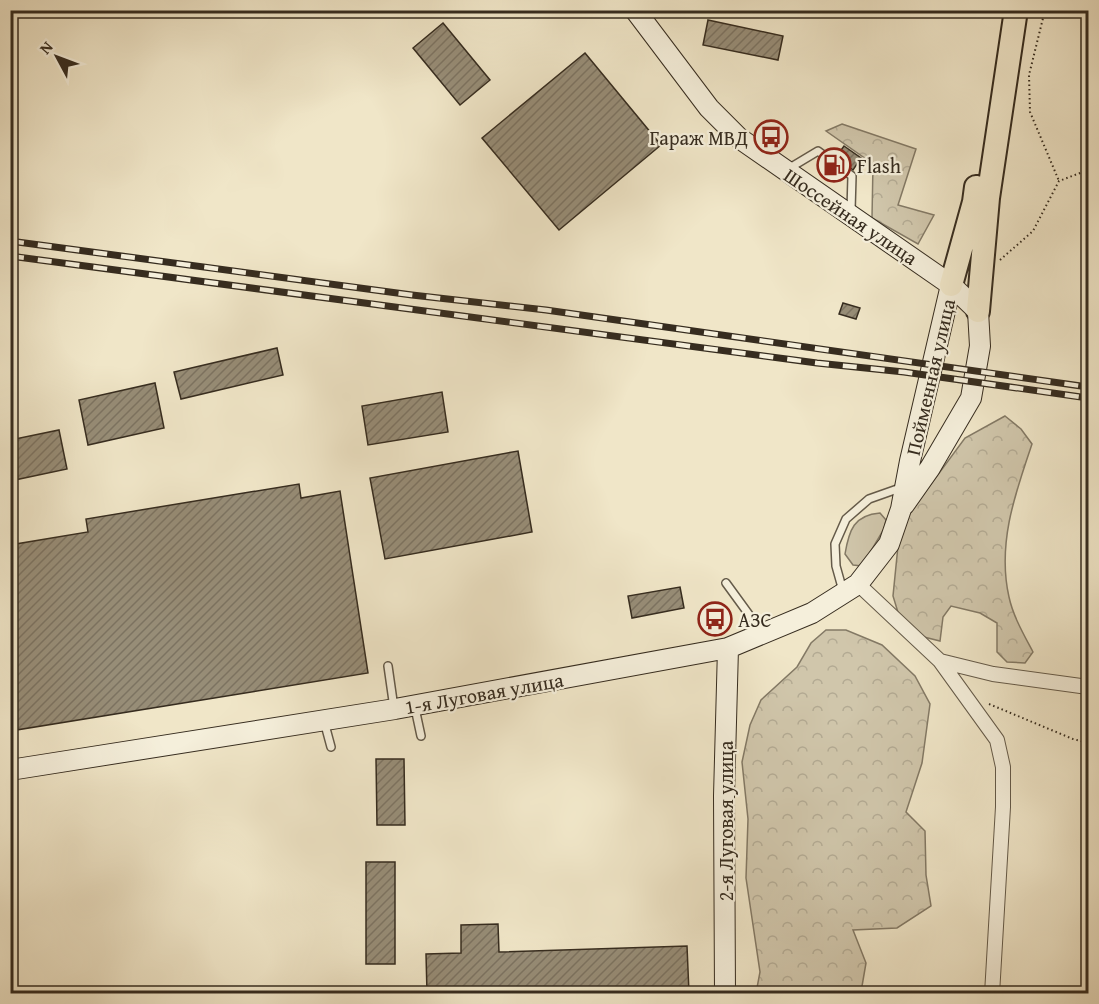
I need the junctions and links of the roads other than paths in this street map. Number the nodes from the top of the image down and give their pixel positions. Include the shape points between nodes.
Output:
1 (635, 10) edge
2 (1003, 10) edge
3 (1016, 10) edge
4 (785, 171) junction
5 (850, 216) junction
6 (981, 273) junction
7 (951, 285) junction
8 (978, 311) junction
9 (905, 486) junction
10 (901, 509) junction
11 (726, 583) dead end
12 (850, 588) junction
13 (763, 633) junction
14 (728, 648) junction
15 (940, 661) junction
16 (388, 666) dead end
17 (1089, 687) edge
18 (415, 706) junction
19 (394, 709) junction
20 (324, 721) junction
21 (421, 736) dead end
22 (331, 747) dead end
23 (10, 770) edge
24 (725, 993) edge
25 (992, 993) edge

1 - 4 main road, Шоссейная улица via 709,108 739,138
2 - 7 main road via 974,202
3 - 6 main road
4 - 5 main road, Шоссейная улица
4 - 5 lane via 818,150 852,176
5 - 7 main road, Шоссейная улица
6 - 7 main road
6 - 8 main road
7 - 8 main road, Пойменная улица
7 - 9 main road, Пойменная улица
8 - 10 main road, Пойменная улица via 980,346 971,398
9 - 10 main road, Пойменная улица
9 - 12 lane via 869,499 846,519 835,544 836,566
10 - 12 main road, 1-я Луговая улица via 889,544
11 - 13 lane
12 - 13 main road, 1-я Луговая улица via 812,613
12 - 15 street
13 - 14 main road, 1-я Луговая улица
14 - 18 main road, 1-я Луговая улица
14 - 24 main road, 2-я Луговая улица
15 - 17 street via 993,674
15 - 25 street via 997,740 1003,767
16 - 19 lane
18 - 19 main road, 1-я Луговая улица
18 - 21 lane
19 - 20 main road, 1-я Луговая улица
20 - 22 lane
20 - 23 main road, 1-я Луговая улица

